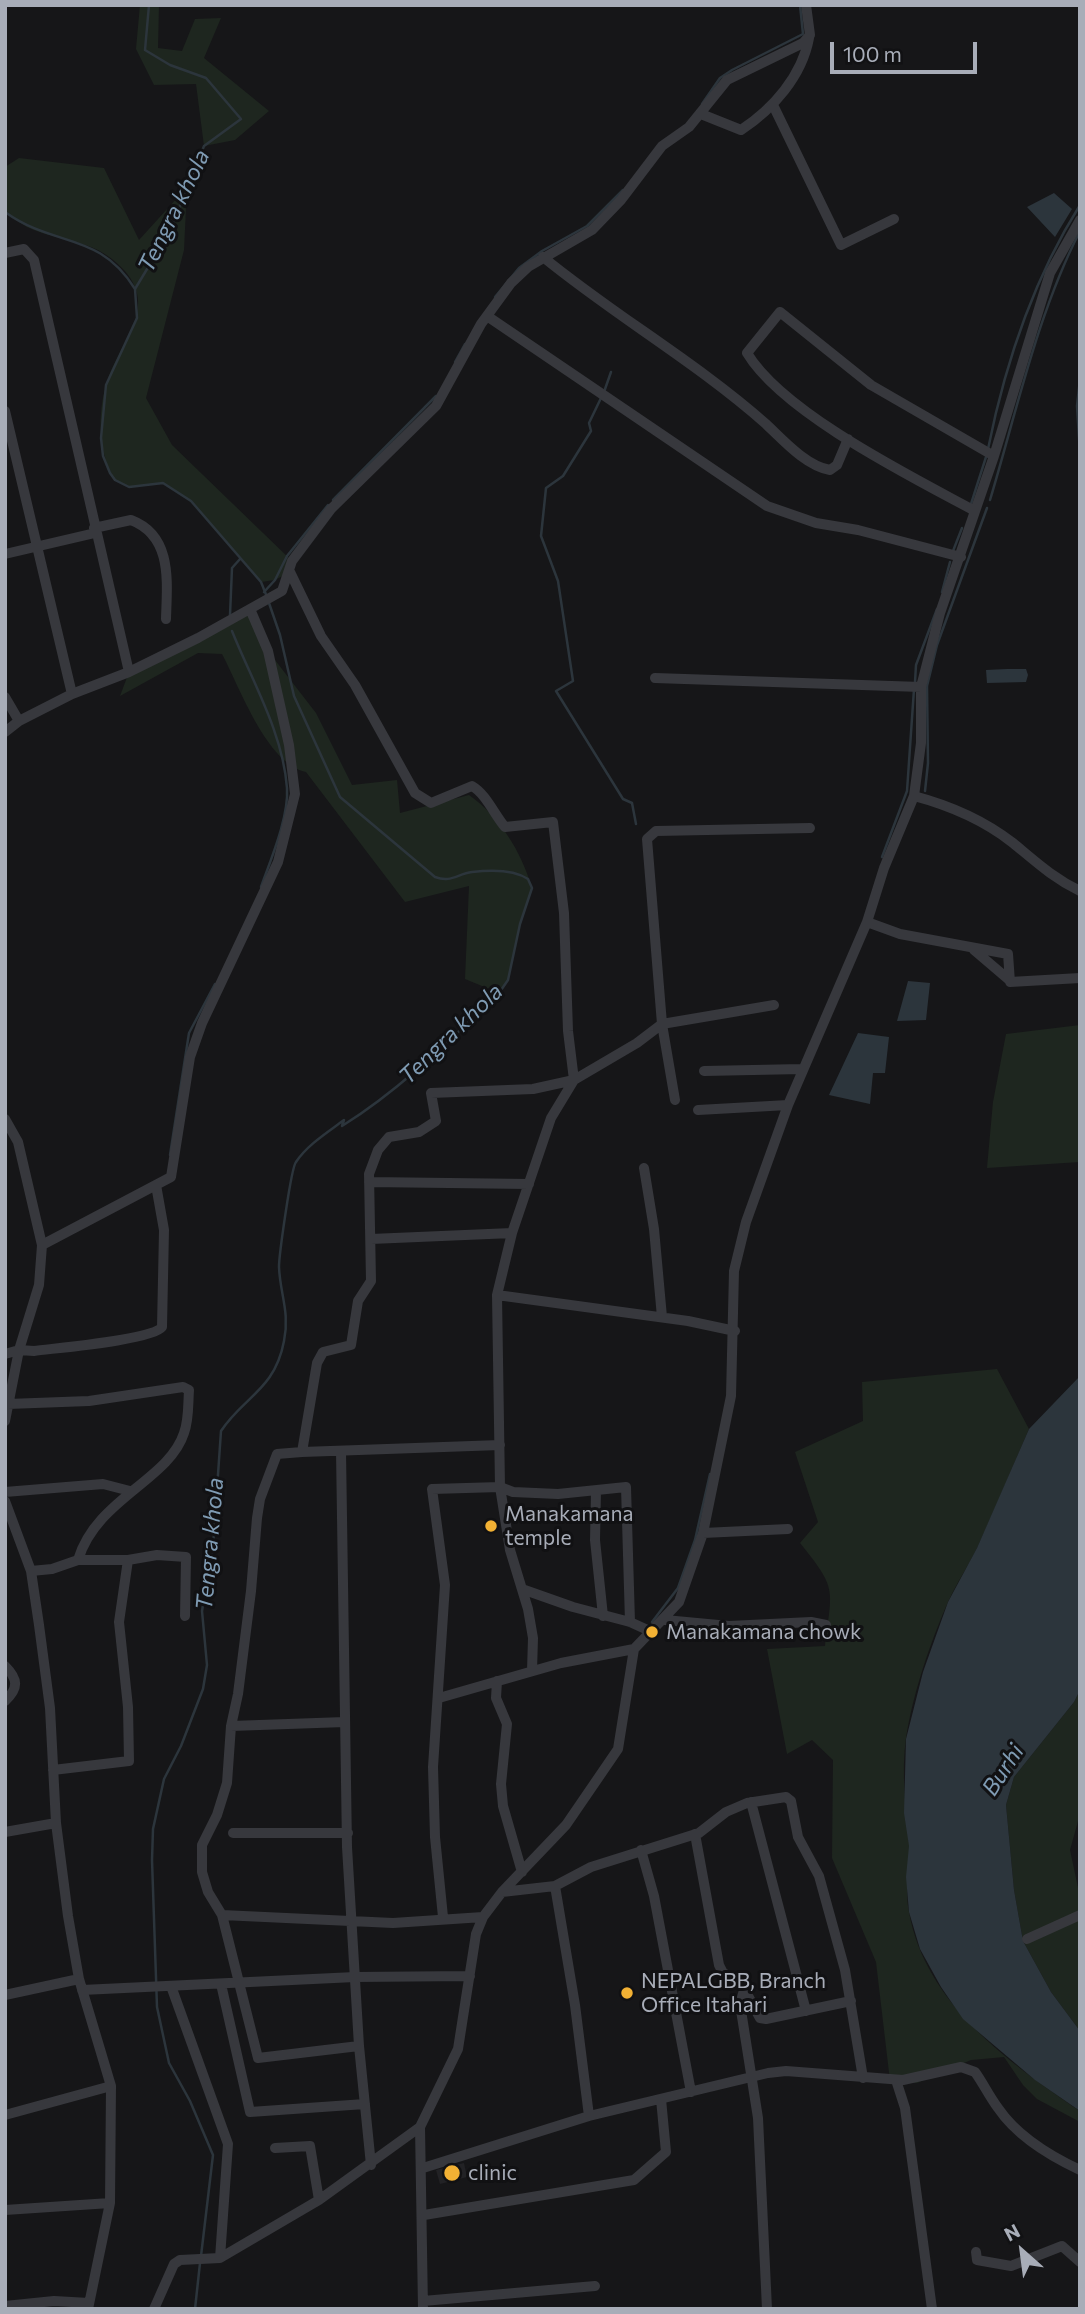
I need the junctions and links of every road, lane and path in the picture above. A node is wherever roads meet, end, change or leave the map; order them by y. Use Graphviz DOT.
graph roads {
  1 [pos="806,5"];
  2 [pos="810,35"];
  3 [pos="773,105"];
  4 [pos="701,114"];
  5 [pos="894,219"];
  6 [pos="1080,220"];
  7 [pos="5,253"];
  8 [pos="543,257"];
  9 [pos="487,316"];
  10 [pos="5,411"];
  11 [pos="848,439"];
  12 [pos="994,456"];
  13 [pos="975,512"];
  14 [pos="95,531"];
  15 [pos="39,546"];
  16 [pos="5,554"];
  17 [pos="961,557"];
  18 [pos="290,572"];
  19 [pos="250,609"];
  20 [pos="166,619"];
  21 [pos="129,672"];
  22 [pos="655,678"];
  23 [pos="917,687"];
  24 [pos="72,694"];
  25 [pos="5,696"];
  26 [pos="19,721"];
  27 [pos="5,732"];
  28 [pos="914,796"];
  29 [pos="810,828"];
  30 [pos="1080,891"];
  31 [pos="867,922"];
  32 [pos="974,949"];
  33 [pos="1080,978"];
  34 [pos="1008,979"];
  35 [pos="774,1005"];
  36 [pos="662,1024"];
  37 [pos="802,1069"];
  38 [pos="704,1071"];
  39 [pos="574,1080"];
  40 [pos="675,1100"];
  41 [pos="788,1105"];
  42 [pos="698,1110"];
  43 [pos="5,1119"];
  44 [pos="644,1168"];
  45 [pos="369,1182"];
  46 [pos="530,1184"];
  47 [pos="156,1185"];
  48 [pos="512,1233"];
  49 [pos="371,1239"];
  50 [pos="42,1245"];
  51 [pos="497,1295"];
  52 [pos="662,1317"];
  53 [pos="735,1331"];
  54 [pos="19,1350"];
  55 [pos="5,1354"];
  56 [pos="8,1404"];
  57 [pos="5,1421"];
  58 [pos="500,1445"];
  59 [pos="341,1451"];
  60 [pos="302,1452"];
  61 [pos="500,1487"];
  62 [pos="130,1490"];
  63 [pos="596,1491"];
  64 [pos="5,1492"];
  65 [pos="5,1501"];
  66 [pos="788,1530"];
  67 [pos="703,1532"];
  68 [pos="78,1560"];
  69 [pos="128,1560"];
  70 [pos="31,1571"];
  71 [pos="522,1589"];
  72 [pos="185,1616"];
  73 [pos="603,1616"];
  74 [pos="665,1620"];
  75 [pos="630,1622"];
  76 [pos="826,1625"];
  77 [pos="652,1632"];
  78 [pos="634,1649"];
  79 [pos="5,1666"];
  80 [pos="532,1671"];
  81 [pos="497,1681"];
  82 [pos="439,1698"];
  83 [pos="5,1701"];
  84 [pos="345,1723"];
  85 [pos="231,1726"];
  86 [pos="54,1770"];
  87 [pos="751,1802"];
  88 [pos="56,1823"];
  89 [pos="5,1832"];
  90 [pos="233,1833"];
  91 [pos="348,1833"];
  92 [pos="695,1834"];
  93 [pos="641,1850"];
  94 [pos="522,1872"];
  95 [pos="555,1886"];
  96 [pos="502,1892"];
  97 [pos="222,1915"];
  98 [pos="1080,1915"];
  99 [pos="443,1917"];
  100 [pos="483,1917"];
  101 [pos="351,1922"];
  102 [pos="1027,1939"];
  103 [pos="470,1976"];
  104 [pos="355,1977"];
  105 [pos="221,1983"];
  106 [pos="240,1983"];
  107 [pos="81,1985"];
  108 [pos="171,1986"];
  109 [pos="744,1990"];
  110 [pos="5,1995"];
  111 [pos="851,2001"];
  112 [pos="806,2011"];
  113 [pos="359,2046"];
  114 [pos="752,2078"];
  115 [pos="863,2078"];
  116 [pos="895,2080"];
  117 [pos="111,2086"];
  118 [pos="691,2092"];
  119 [pos="662,2099"];
  120 [pos="365,2104"];
  121 [pos="5,2115"];
  122 [pos="589,2116"];
  123 [pos="420,2127"];
  124 [pos="275,2148"];
  125 [pos="371,2165"];
  126 [pos="423,2168"];
  127 [pos="1080,2170"];
  128 [pos="319,2200"];
  129 [pos="110,2203"];
  130 [pos="5,2210"];
  131 [pos="424,2215"];
  132 [pos="976,2252"];
  133 [pos="216,2258"];
  134 [pos="1080,2262"];
  135 [pos="595,2286"];
  136 [pos="423,2305"];
  137 [pos="5,2306"];
  138 [pos="89,2306"];
  139 [pos="154,2309"];
  140 [pos="767,2309"];
  141 [pos="932,2309"];
  1 -- 2 [label="street"];
  2 -- 3 [label="street"];
  2 -- 4 [label="street"];
  3 -- 4 [label="street"];
  3 -- 5 [label="street"];
  4 -- 8 [label="street"];
  6 -- 12 [label="street"];
  7 -- 14 [label="street"];
  8 -- 9 [label="street"];
  8 -- 11 [label="street"];
  9 -- 17 [label="street"];
  9 -- 18 [label="street"];
  10 -- 15 [label="street"];
  11 -- 12 [label="street"];
  11 -- 13 [label="street"];
  12 -- 13 [label="street"];
  13 -- 17 [label="street"];
  14 -- 15 [label="street"];
  14 -- 20 [label="street"];
  14 -- 21 [label="street"];
  15 -- 16 [label="street"];
  15 -- 24 [label="street"];
  17 -- 23 [label="street"];
  18 -- 19 [label="street"];
  18 -- 39 [label="street"];
  19 -- 21 [label="street"];
  19 -- 47 [label="street"];
  21 -- 24 [label="street"];
  22 -- 23 [label="street"];
  23 -- 28 [label="street"];
  24 -- 26 [label="street"];
  25 -- 26 [label="street"];
  26 -- 27 [label="street"];
  28 -- 30 [label="street"];
  28 -- 31 [label="street"];
  29 -- 36 [label="street"];
  31 -- 32 [label="street"];
  31 -- 37 [label="street"];
  32 -- 34 [label="street"];
  32 -- 34 [label="street"];
  33 -- 34 [label="street"];
  35 -- 36 [label="street"];
  36 -- 39 [label="street"];
  36 -- 40 [label="street"];
  37 -- 38 [label="street"];
  37 -- 41 [label="street"];
  39 -- 45 [label="street"];
  39 -- 46 [label="street"];
  41 -- 42 [label="street"];
  41 -- 53 [label="street"];
  43 -- 50 [label="street"];
  44 -- 52 [label="street"];
  45 -- 46 [label="street"];
  45 -- 49 [label="street"];
  46 -- 48 [label="street"];
  47 -- 50 [label="street"];
  47 -- 54 [label="street"];
  48 -- 49 [label="street"];
  48 -- 51 [label="street"];
  49 -- 60 [label="street"];
  50 -- 54 [label="street"];
  51 -- 52 [label="street"];
  51 -- 58 [label="street"];
  52 -- 53 [label="street"];
  53 -- 67 [label="street"];
  54 -- 55 [label="street"];
  54 -- 56 [label="street"];
  56 -- 57 [label="street"];
  56 -- 62 [label="street"];
  58 -- 59 [label="street"];
  58 -- 61 [label="street"];
  59 -- 60 [label="street"];
  59 -- 84 [label="street"];
  60 -- 85 [label="street"];
  61 -- 63 [label="street"];
  61 -- 71 [label="street"];
  61 -- 82 [label="street"];
  62 -- 64 [label="street"];
  62 -- 68 [label="street"];
  63 -- 73 [label="street"];
  63 -- 75 [label="street"];
  65 -- 70 [label="street"];
  66 -- 67 [label="street"];
  67 -- 74 [label="street"];
  68 -- 69 [label="street"];
  68 -- 70 [label="street"];
  69 -- 72 [label="street"];
  69 -- 86 [label="street"];
  70 -- 86 [label="street"];
  71 -- 73 [label="street"];
  71 -- 80 [label="street"];
  73 -- 75 [label="street"];
  74 -- 76 [label="street"];
  74 -- 77 [label="street"];
  75 -- 77 [label="street"];
  77 -- 78 [label="street"];
  78 -- 80 [label="street"];
  78 -- 94 [label="street"];
  79 -- 83 [label="street"];
  80 -- 81 [label="street"];
  81 -- 82 [label="street"];
  81 -- 94 [label="street"];
  82 -- 99 [label="street"];
  84 -- 85 [label="street"];
  84 -- 91 [label="street"];
  85 -- 97 [label="street"];
  86 -- 88 [label="street"];
  87 -- 92 [label="street"];
  87 -- 111 [label="street"];
  87 -- 112 [label="street"];
  88 -- 89 [label="street"];
  88 -- 107 [label="street"];
  90 -- 91 [label="street"];
  91 -- 101 [label="street"];
  92 -- 93 [label="street"];
  92 -- 109 [label="street"];
  93 -- 95 [label="street"];
  93 -- 118 [label="street"];
  94 -- 96 [label="street"];
  95 -- 96 [label="street"];
  95 -- 122 [label="street"];
  96 -- 100 [label="street"];
  97 -- 101 [label="street"];
  97 -- 106 [label="street"];
  98 -- 102 [label="street"];
  99 -- 100 [label="street"];
  99 -- 101 [label="street"];
  100 -- 103 [label="street"];
  101 -- 104 [label="street"];
  103 -- 104 [label="street"];
  103 -- 123 [label="street"];
  104 -- 106 [label="street"];
  104 -- 113 [label="street"];
  105 -- 106 [label="street"];
  105 -- 108 [label="street"];
  105 -- 120 [label="street"];
  106 -- 113 [label="street"];
  107 -- 108 [label="street"];
  107 -- 110 [label="street"];
  107 -- 117 [label="street"];
  108 -- 133 [label="street"];
  109 -- 112 [label="street"];
  109 -- 114 [label="street"];
  111 -- 112 [label="street"];
  111 -- 115 [label="street"];
  113 -- 120 [label="street"];
  114 -- 115 [label="street"];
  114 -- 118 [label="street"];
  114 -- 140 [label="street"];
  115 -- 116 [label="street"];
  116 -- 127 [label="street"];
  116 -- 141 [label="street"];
  117 -- 121 [label="street"];
  117 -- 129 [label="street"];
  118 -- 119 [label="street"];
  119 -- 122 [label="street"];
  119 -- 131 [label="street"];
  120 -- 125 [label="street"];
  122 -- 126 [label="street"];
  123 -- 125 [label="street"];
  123 -- 126 [label="street"];
  124 -- 128 [label="street"];
  125 -- 128 [label="street"];
  126 -- 131 [label="street"];
  128 -- 133 [label="street"];
  129 -- 130 [label="street"];
  129 -- 138 [label="street"];
  131 -- 136 [label="street"];
  132 -- 134 [label="street"];
  133 -- 139 [label="street"];
  135 -- 136 [label="street"];
  137 -- 138 [label="street"];
}
